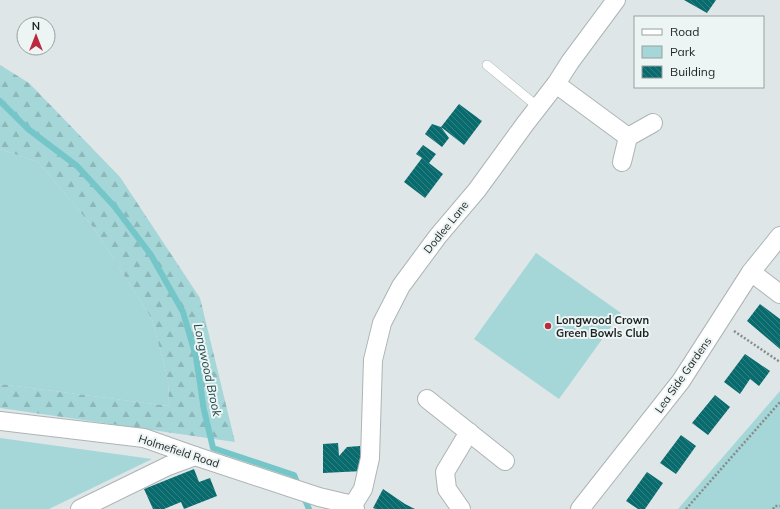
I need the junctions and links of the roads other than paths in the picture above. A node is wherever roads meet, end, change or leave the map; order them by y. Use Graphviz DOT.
graph roads {
  1 [pos="616,0"];
  2 [pos="487,65"];
  3 [pos="556,84"];
  4 [pos="538,107"];
  5 [pos="653,123"];
  6 [pos="628,137"];
  7 [pos="622,162"];
  8 [pos="780,236"];
  9 [pos="752,272"];
  10 [pos="780,294"];
  11 [pos="427,399"];
  12 [pos="0,420"];
  13 [pos="469,432"];
  14 [pos="195,456"];
  15 [pos="505,461"];
  16 [pos="354,507"];
  17 [pos="80,509"];
  18 [pos="461,509"];
  19 [pos="580,509"];
  1 -- 3 [label="street, Dodlee Lane"];
  2 -- 4 [label="lane"];
  3 -- 4 [label="street, Dodlee Lane"];
  3 -- 6 [label="street"];
  4 -- 16 [label="street, Dodlee Lane"];
  5 -- 6 [label="street"];
  6 -- 7 [label="street"];
  8 -- 9 [label="street, Lea Side Gardens"];
  9 -- 10 [label="street"];
  9 -- 19 [label="street, Lea Side Gardens"];
  11 -- 13 [label="street"];
  12 -- 14 [label="street, Holmefield Road"];
  13 -- 15 [label="street"];
  13 -- 18 [label="street"];
  14 -- 16 [label="street, Holmefield Road"];
  14 -- 17 [label="street"];
}
